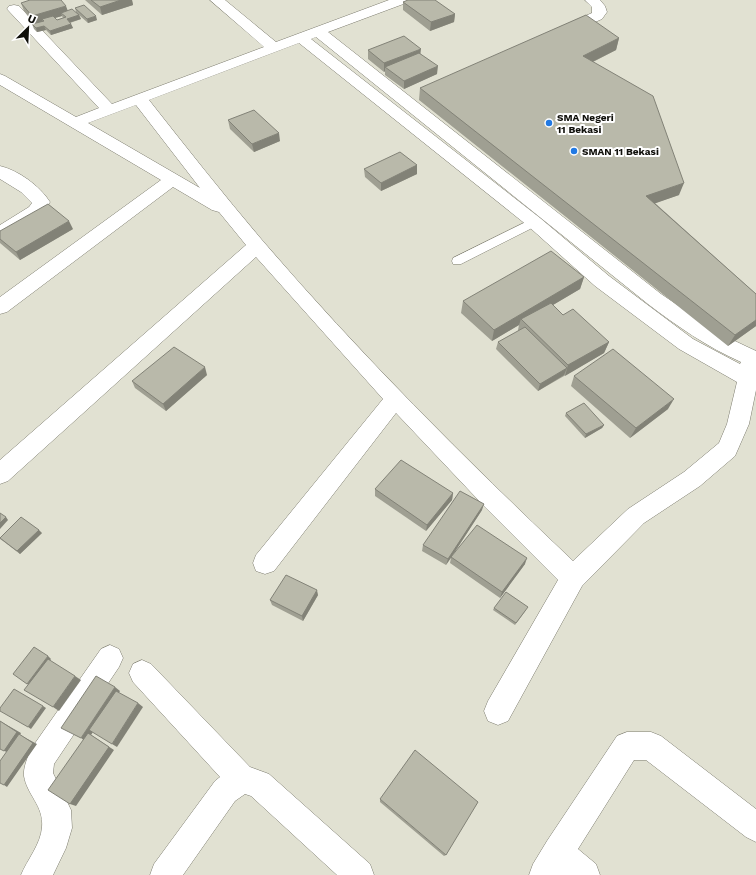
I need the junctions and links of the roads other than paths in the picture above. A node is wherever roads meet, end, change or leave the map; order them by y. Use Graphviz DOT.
graph roads {
  1 [pos="217,0"];
  2 [pos="592,0"];
  3 [pos="397,1"];
  4 [pos="0,14"];
  5 [pos="319,32"];
  6 [pos="301,38"];
  7 [pos="548,38"];
  8 [pos="274,48"];
  9 [pos="0,79"];
  10 [pos="411,94"];
  11 [pos="139,98"];
  12 [pos="383,104"];
  13 [pos="109,110"];
  14 [pos="77,122"];
  15 [pos="0,171"];
  16 [pos="172,180"];
  17 [pos="228,211"];
  18 [pos="541,219"];
  19 [pos="0,233"];
  20 [pos="257,246"];
  21 [pos="457,261"];
  22 [pos="0,307"];
  23 [pos="753,370"];
  24 [pos="395,399"];
  25 [pos="0,474"];
  26 [pos="265,563"];
  27 [pos="573,578"];
  28 [pos="110,658"];
  29 [pos="142,673"];
  30 [pos="498,711"];
  31 [pos="242,779"];
  32 [pos="756,827"];
  33 [pos="551,864"];
  34 [pos="36,875"];
  35 [pos="165,875"];
  36 [pos="358,875"];
  37 [pos="585,875"];
  1 -- 8 [label="street"];
  2 -- 7 [label="street"];
  3 -- 5 [label="street"];
  4 -- 13 [label="street"];
  5 -- 6 [label="street"];
  5 -- 10 [label="street"];
  6 -- 8 [label="street"];
  6 -- 12 [label="street"];
  8 -- 11 [label="street"];
  9 -- 14 [label="street"];
  10 -- 12 [label="street"];
  10 -- 18 [label="street"];
  11 -- 13 [label="street"];
  11 -- 17 [label="street"];
  12 -- 18 [label="street"];
  13 -- 14 [label="street"];
  14 -- 16 [label="street"];
  15 -- 19 [label="street"];
  16 -- 17 [label="street"];
  16 -- 22 [label="street"];
  17 -- 20 [label="street"];
  18 -- 21 [label="lane"];
  18 -- 23 [label="street"];
  20 -- 24 [label="street"];
  20 -- 25 [label="street"];
  23 -- 27 [label="street"];
  24 -- 26 [label="street"];
  24 -- 27 [label="street"];
  27 -- 30 [label="street"];
  28 -- 34 [label="street"];
  29 -- 31 [label="street"];
  31 -- 35 [label="street"];
  31 -- 36 [label="street"];
  32 -- 33 [label="street"];
  33 -- 37 [label="street"];
}
